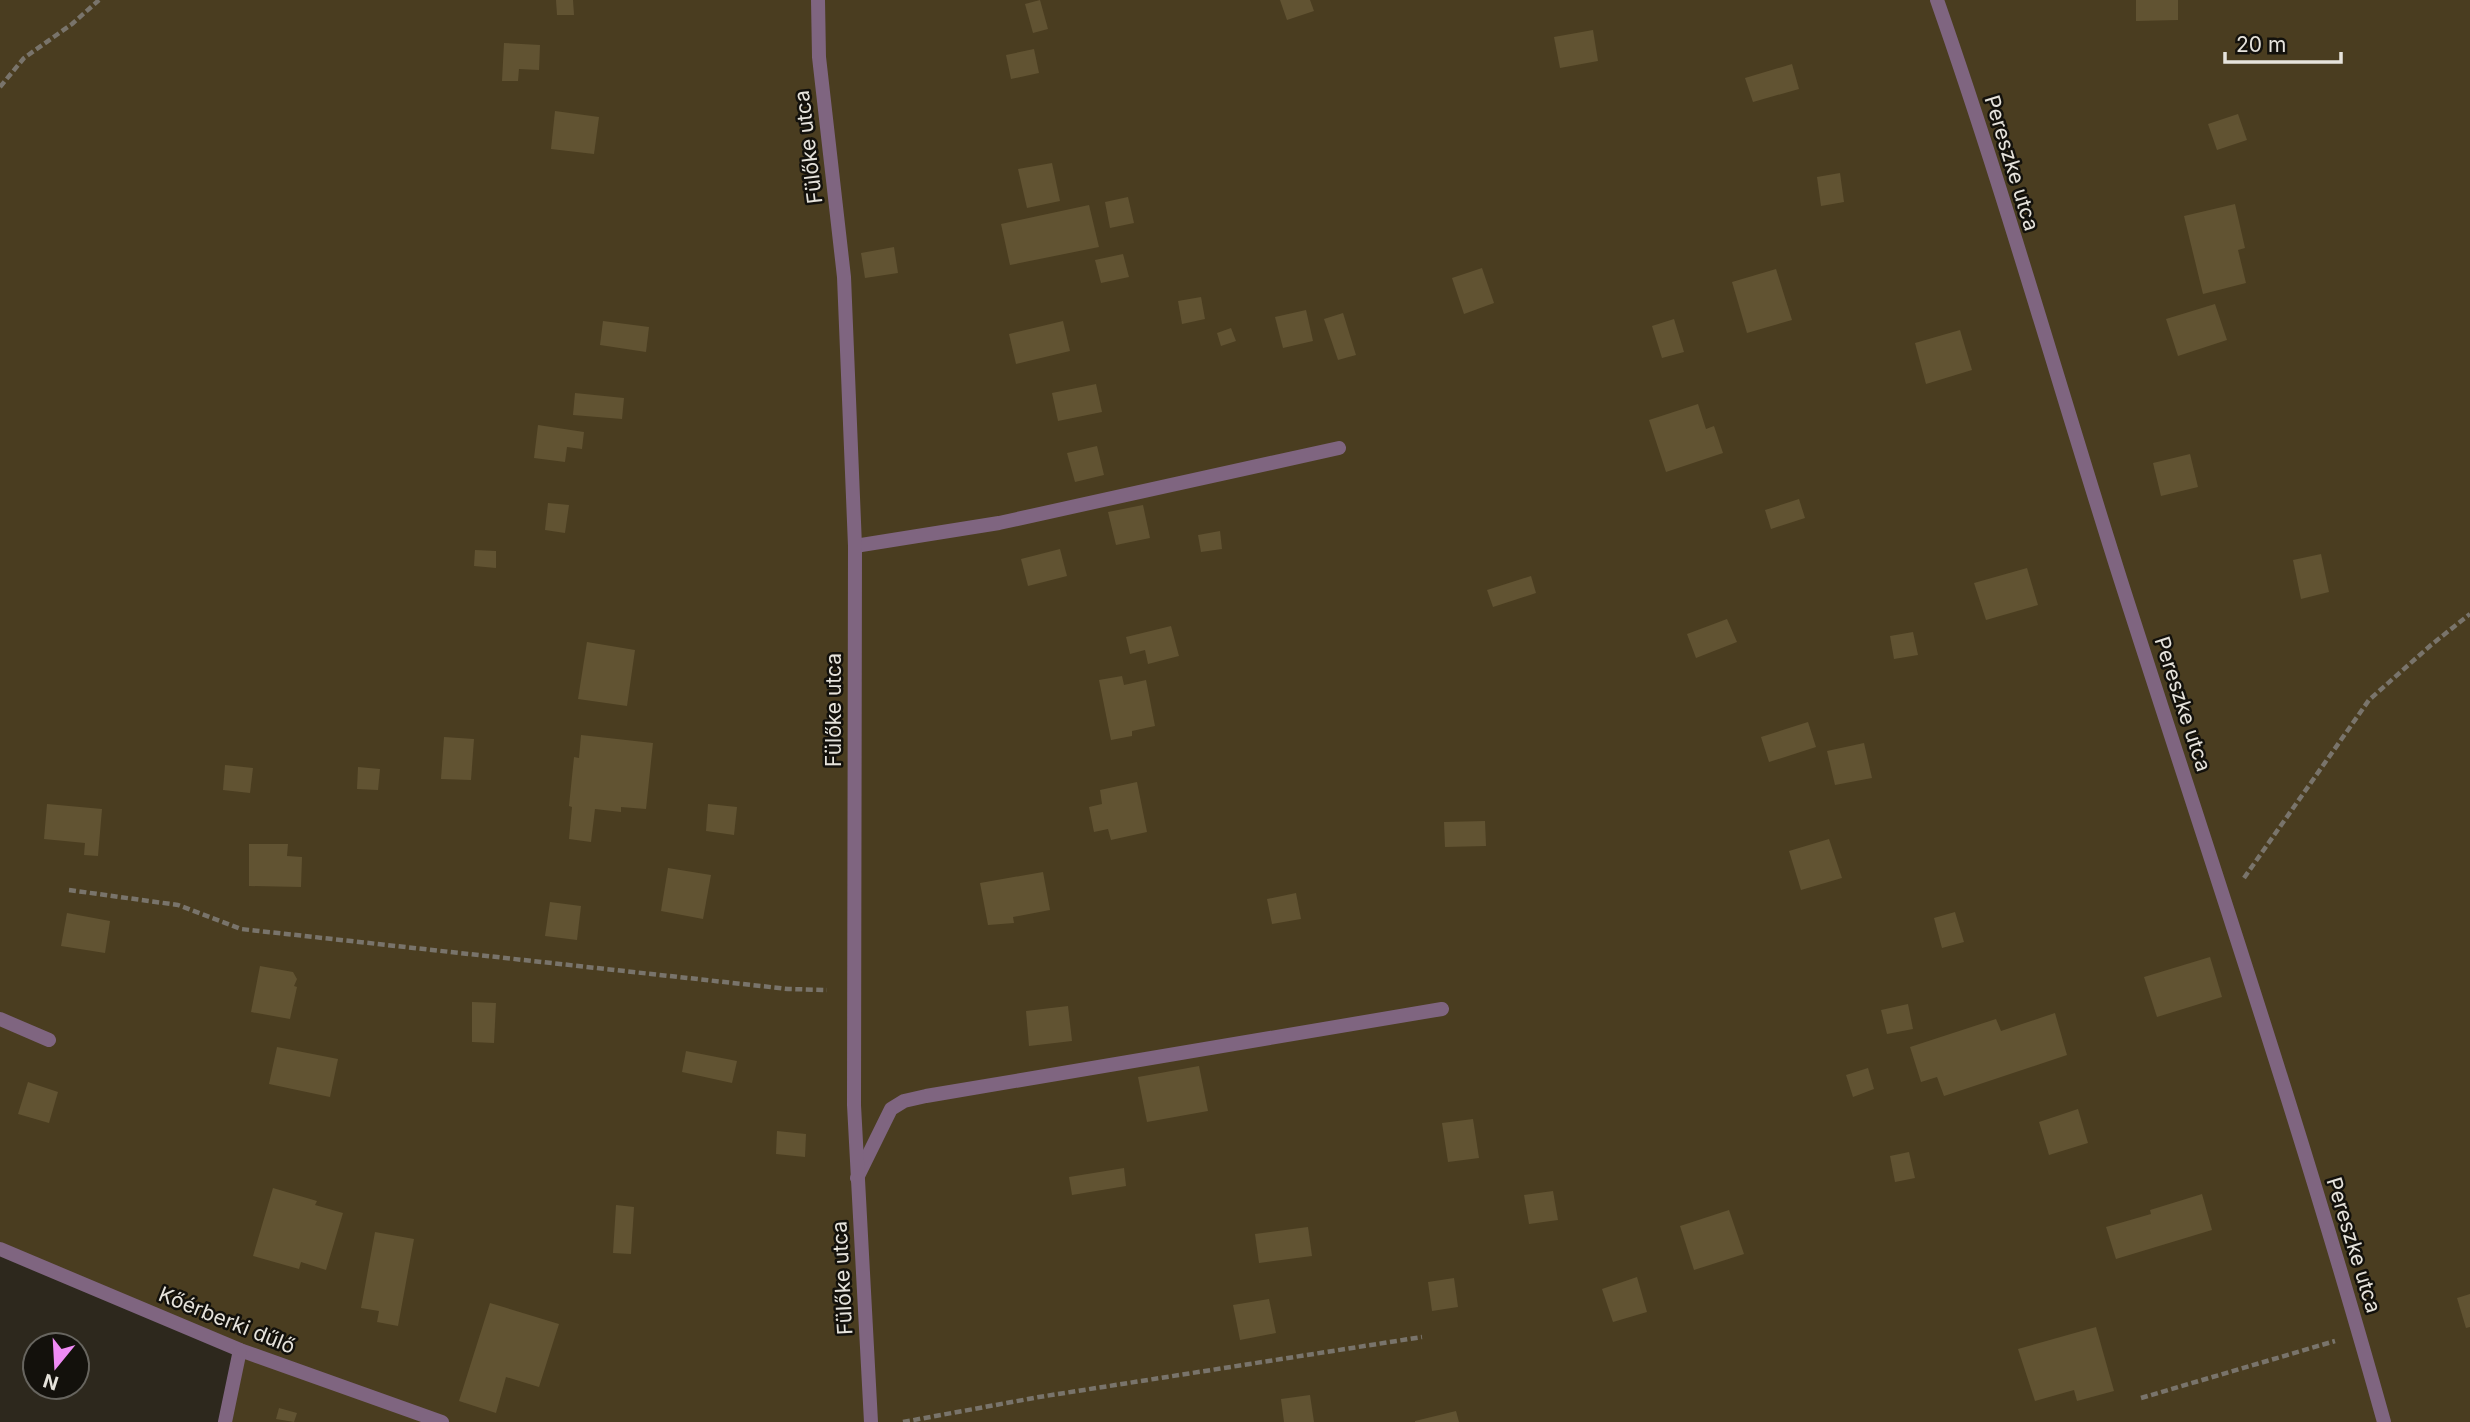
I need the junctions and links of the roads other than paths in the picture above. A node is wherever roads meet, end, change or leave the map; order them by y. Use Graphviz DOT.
graph roads {
  1 [pos="818,0"];
  2 [pos="1937,0"];
  3 [pos="1339,448"];
  4 [pos="855,546"];
  5 [pos="1442,1009"];
  6 [pos="0,1018"];
  7 [pos="49,1040"];
  8 [pos="857,1178"];
  9 [pos="0,1250"];
  10 [pos="240,1350"];
  11 [pos="225,1422"];
  12 [pos="442,1422"];
  13 [pos="871,1422"];
  14 [pos="2384,1422"];
  1 -- 4 [label="street, Fülőke utca"];
  2 -- 14 [label="street, Pereszke utca"];
  3 -- 4 [label="street"];
  4 -- 8 [label="street, Fülőke utca"];
  5 -- 8 [label="street"];
  6 -- 7 [label="street"];
  8 -- 13 [label="street, Fülőke utca"];
  9 -- 10 [label="street, Kőérberki dűlő"];
  10 -- 11 [label="street"];
  10 -- 12 [label="street, Kőérberki dűlő"];
}
